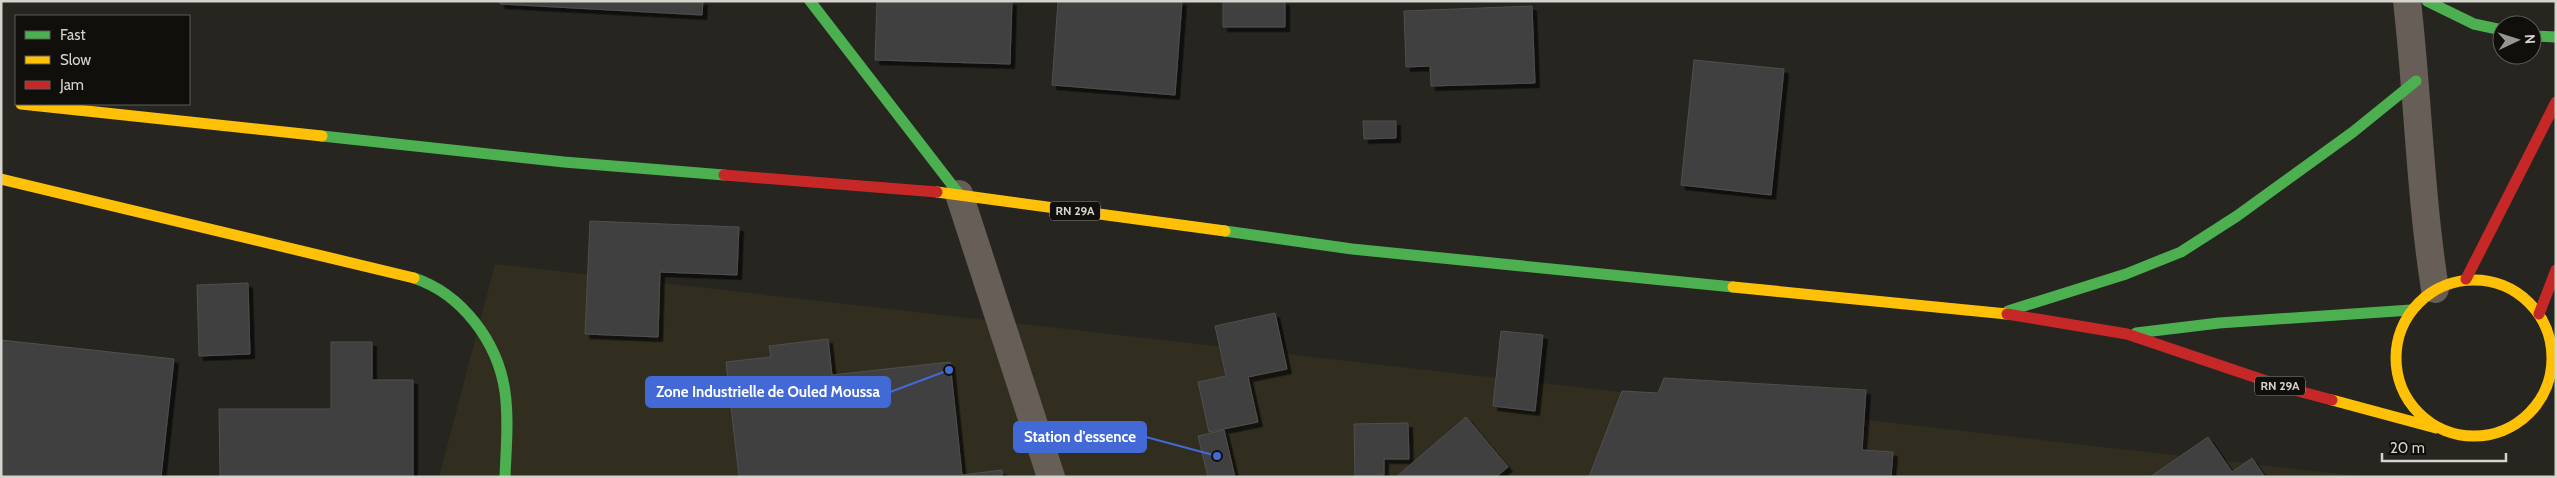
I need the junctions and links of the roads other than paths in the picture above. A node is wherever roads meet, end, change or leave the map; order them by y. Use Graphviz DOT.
graph roads {
  1 [pos="810,1"];
  2 [pos="2407,1"];
  3 [pos="2427,1"];
  4 [pos="2492,28"];
  5 [pos="2542,36"];
  6 [pos="2556,37"];
  7 [pos="2416,81"];
  8 [pos="2556,102"];
  9 [pos="30,105"];
  10 [pos="1,179"];
  11 [pos="959,194"];
  12 [pos="2556,270"];
  13 [pos="2466,279"];
  14 [pos="2435,289"];
  15 [pos="2410,310"];
  16 [pos="2002,313"];
  17 [pos="2539,314"];
  18 [pos="2551,327"];
  19 [pos="2127,334"];
  20 [pos="2539,421"];
  21 [pos="2515,426"];
  22 [pos="2436,428"];
  23 [pos="505,477"];
  24 [pos="1050,477"];
  1 -- 11 [label="main road"];
  2 -- 7 [label="street"];
  3 -- 4 [label="main road"];
  5 -- 6 [label="main road"];
  7 -- 14 [label="street"];
  7 -- 16 [label="main road"];
  8 -- 13 [label="main road"];
  9 -- 11 [label="main road, RN 29A"];
  10 -- 23 [label="main road"];
  11 -- 16 [label="main road, RN 29A"];
  11 -- 24 [label="street"];
  12 -- 17 [label="main road"];
  13 -- 14 [label="main road"];
  13 -- 17 [label="main road"];
  14 -- 15 [label="main road"];
  15 -- 19 [label="main road, RN 29A"];
  15 -- 22 [label="main road"];
  16 -- 19 [label="main road, RN 29A"];
  17 -- 18 [label="main road"];
  18 -- 21 [label="main road"];
  19 -- 22 [label="main road, RN 29A"];
  20 -- 21 [label="main road"];
  21 -- 22 [label="main road"];
}
